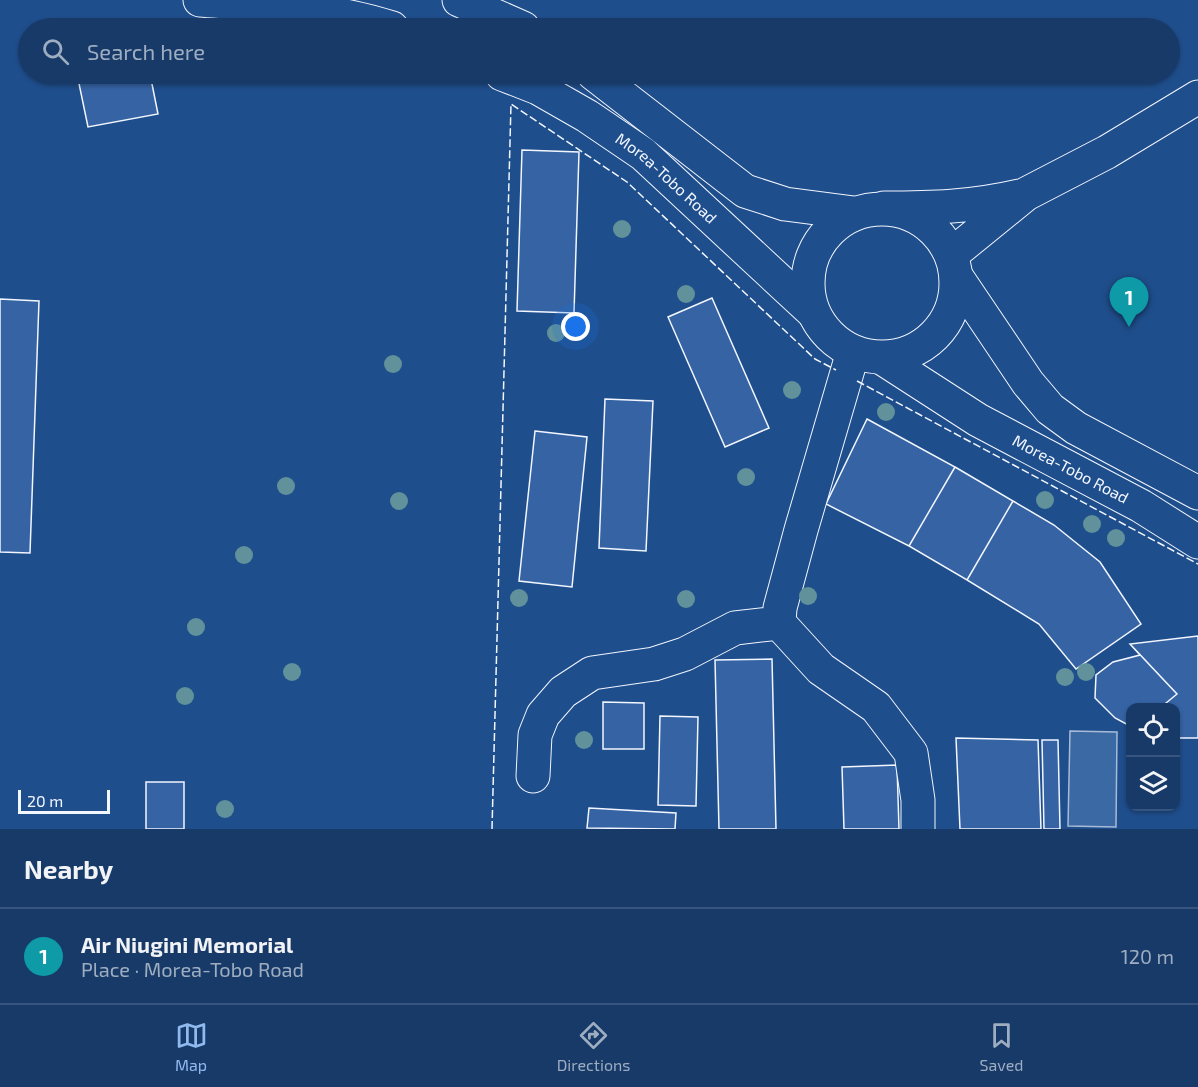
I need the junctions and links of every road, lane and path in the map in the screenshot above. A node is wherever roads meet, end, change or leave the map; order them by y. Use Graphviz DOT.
graph roads {
  1 [pos="200,0"];
  2 [pos="459,0"];
  3 [pos="351,18"];
  4 [pos="500,18"];
  5 [pos="528,84"];
  6 [pos="607,84"];
  7 [pos="1198,97"];
  8 [pos="1026,194"];
  9 [pos="869,211"];
  10 [pos="954,267"];
  11 [pos="813,312"];
  12 [pos="868,355"];
  13 [pos="1198,493"];
  14 [pos="1198,542"];
  15 [pos="779,623"];
  16 [pos="533,776"];
  17 [pos="918,829"];
  1 -- 3 [label="main road"];
  2 -- 4 [label="main road"];
  5 -- 11 [label="main road, Morea-Tobo Road"];
  6 -- 9 [label="main road"];
  7 -- 8 [label="main road"];
  8 -- 9 [label="main road"];
  8 -- 10 [label="main road"];
  9 -- 10 [label="main road"];
  9 -- 11 [label="main road"];
  10 -- 12 [label="main road"];
  10 -- 13 [label="main road"];
  11 -- 12 [label="main road"];
  12 -- 14 [label="main road, Morea-Tobo Road"];
  12 -- 15 [label="main road"];
  15 -- 16 [label="main road"];
  15 -- 17 [label="main road"];
}
